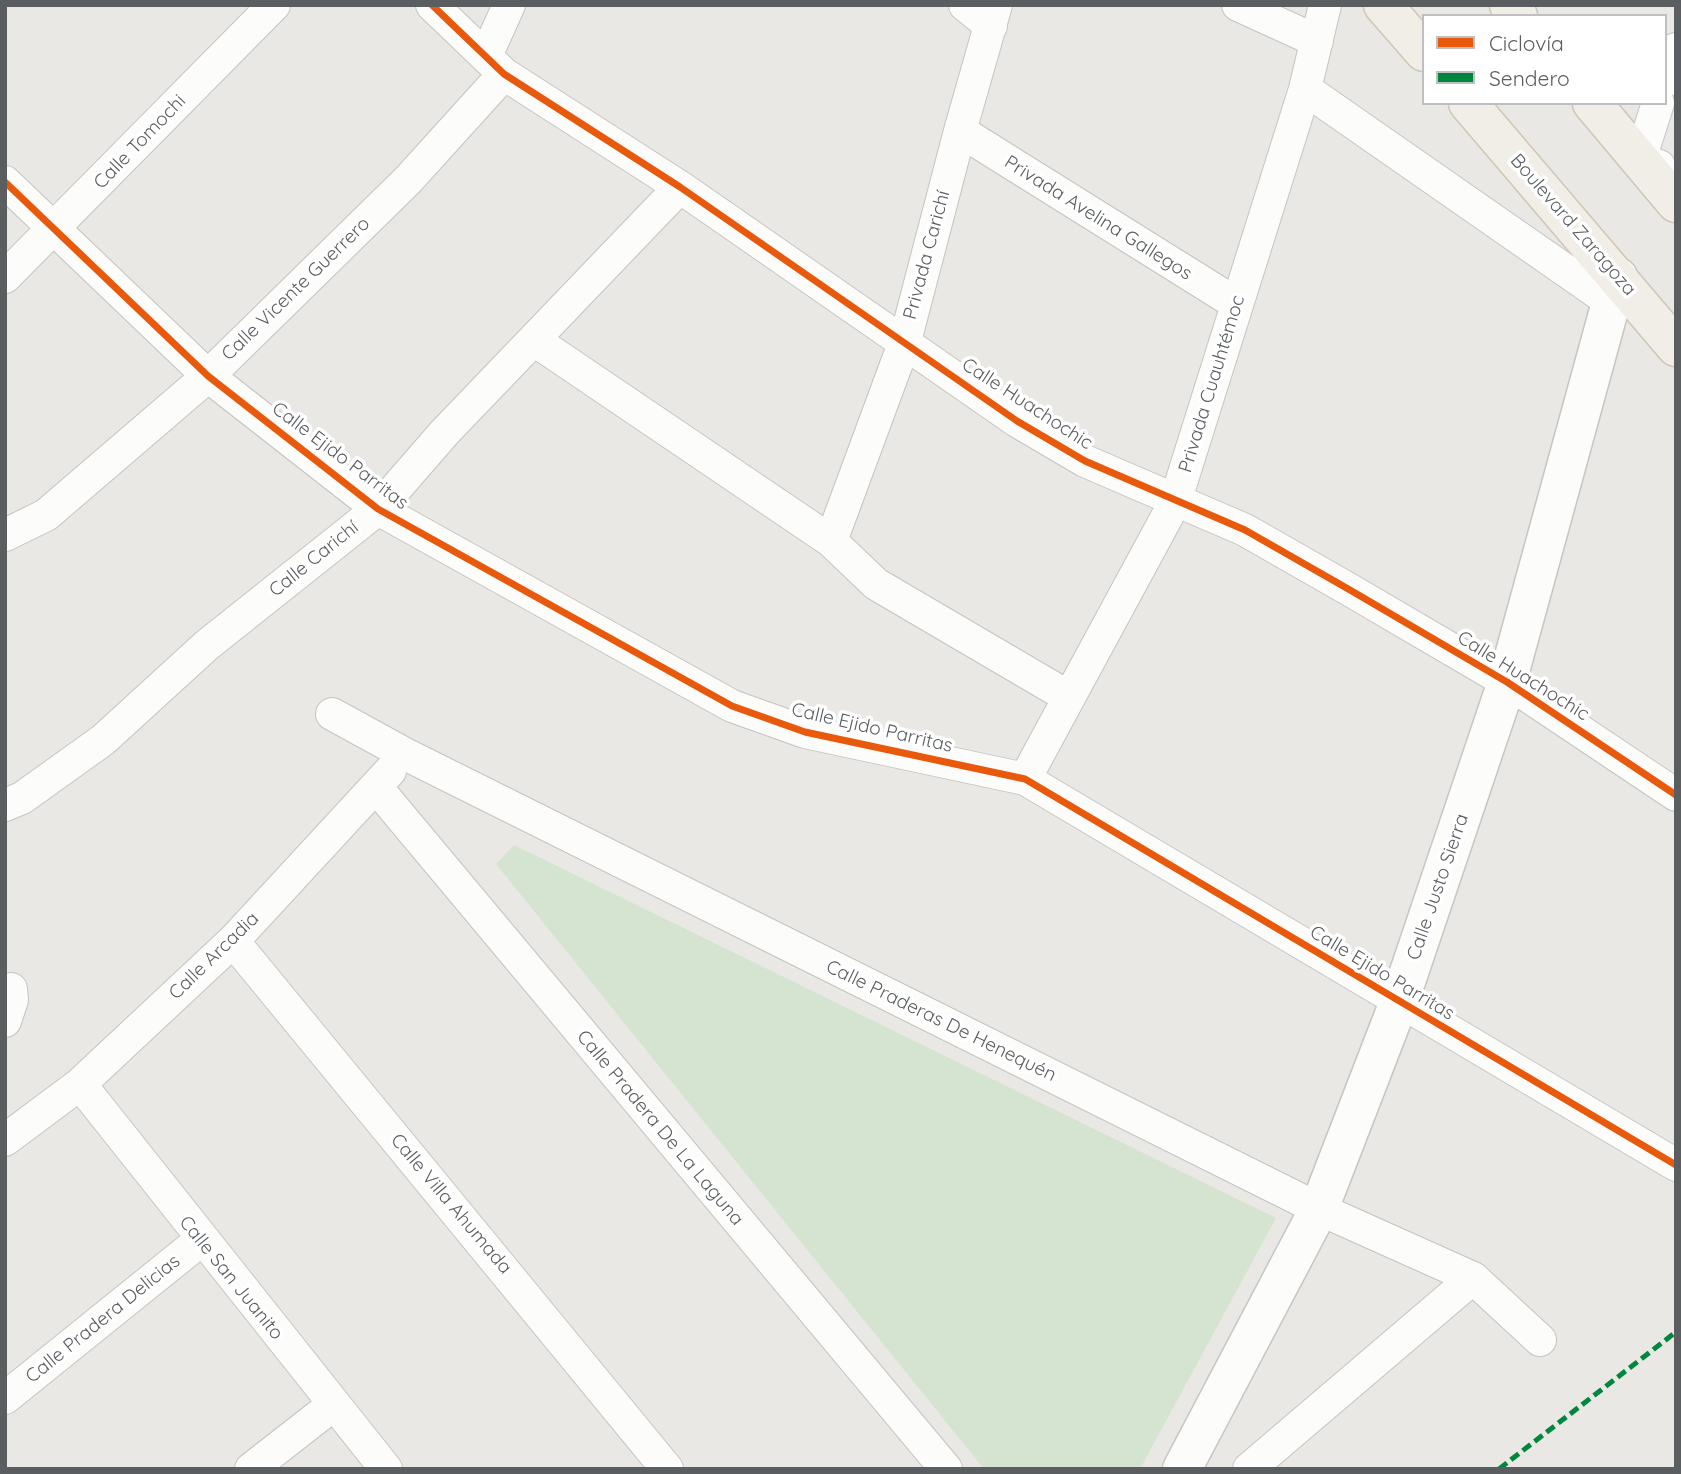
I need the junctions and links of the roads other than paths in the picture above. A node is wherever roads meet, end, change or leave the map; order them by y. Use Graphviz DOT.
graph roads {
  1 [pos="274,5"];
  2 [pos="432,5"];
  3 [pos="509,5"];
  4 [pos="965,5"];
  5 [pos="1238,5"];
  6 [pos="1325,5"];
  7 [pos="1383,5"];
  8 [pos="994,16"];
  9 [pos="1317,41"];
  10 [pos="1676,49"];
  11 [pos="1422,50"];
  12 [pos="495,65"];
  13 [pos="1667,75"];
  14 [pos="1306,89"];
  15 [pos="1470,105"];
  16 [pos="1594,105"];
  17 [pos="1657,105"];
  18 [pos="960,131"];
  19 [pos="1640,159"];
  20 [pos="1676,173"];
  21 [pos="5,182"];
  22 [pos="680,187"];
  23 [pos="1676,202"];
  24 [pos="53,230"];
  25 [pos="5,277"];
  26 [pos="1615,289"];
  27 [pos="1237,304"];
  28 [pos="534,340"];
  29 [pos="905,341"];
  30 [pos="1676,347"];
  31 [pos="208,376"];
  32 [pos="1175,502"];
  33 [pos="378,509"];
  34 [pos="5,535"];
  35 [pos="831,541"];
  36 [pos="1507,682"];
  37 [pos="1067,696"];
  38 [pos="332,714"];
  39 [pos="405,754"];
  40 [pos="1025,779"];
  41 [pos="376,788"];
  42 [pos="1676,794"];
  43 [pos="5,805"];
  44 [pos="233,941"];
  45 [pos="11,989"];
  46 [pos="1399,1002"];
  47 [pos="5,1021"];
  48 [pos="80,1084"];
  49 [pos="5,1140"];
  50 [pos="1676,1165"];
  51 [pos="1319,1209"];
  52 [pos="201,1240"];
  53 [pos="1474,1278"];
  54 [pos="1540,1340"];
  55 [pos="5,1398"];
  56 [pos="333,1405"];
  57 [pos="251,1469"];
  58 [pos="386,1469"];
  59 [pos="667,1469"];
  60 [pos="946,1469"];
  61 [pos="1182,1469"];
  62 [pos="1250,1469"];
  1 -- 24 [label="street, Calle Tomochi"];
  2 -- 12 [label="street, Calle Huachochic"];
  3 -- 12 [label="street, Calle Vicente Guerrero"];
  4 -- 8 [label="street"];
  5 -- 9 [label="street"];
  6 -- 9 [label="street, Privada Cuauhtémoc"];
  7 -- 11 [label="main road"];
  8 -- 18 [label="street, Privada Carichí"];
  9 -- 14 [label="street, Privada Cuauhtémoc"];
  10 -- 13 [label="street"];
  12 -- 22 [label="street, Calle Huachochic"];
  12 -- 31 [label="street, Calle Vicente Guerrero"];
  14 -- 26 [label="street"];
  14 -- 27 [label="street, Privada Cuauhtémoc"];
  15 -- 26 [label="main road, Boulevard Zaragoza"];
  16 -- 19 [label="main road"];
  17 -- 19 [label="street"];
  18 -- 27 [label="street, Privada Avelina Gallegos"];
  18 -- 29 [label="street, Privada Carichí"];
  19 -- 20 [label="street"];
  19 -- 23 [label="main road"];
  21 -- 24 [label="street, Calle Ejido Parritas"];
  22 -- 28 [label="street, Calle Carichí"];
  22 -- 29 [label="street, Calle Huachochic"];
  24 -- 25 [label="street, Calle Tomochi"];
  24 -- 31 [label="street, Calle Ejido Parritas"];
  26 -- 30 [label="main road, Boulevard Zaragoza"];
  26 -- 36 [label="street, Calle Justo Sierra"];
  27 -- 32 [label="street, Privada Cuauhtémoc"];
  28 -- 33 [label="street, Calle Carichí"];
  28 -- 35 [label="street"];
  29 -- 32 [label="street, Calle Huachochic"];
  29 -- 35 [label="street, Privada Carichí"];
  31 -- 33 [label="street, Calle Ejido Parritas"];
  31 -- 34 [label="street, Calle Vicente Guerrero"];
  32 -- 36 [label="street, Calle Huachochic"];
  32 -- 37 [label="street, Privada Cuauhtémoc"];
  33 -- 40 [label="street, Calle Ejido Parritas"];
  33 -- 43 [label="street, Calle Carichí"];
  35 -- 37 [label="street"];
  36 -- 42 [label="street, Calle Huachochic"];
  36 -- 46 [label="street, Calle Justo Sierra"];
  37 -- 40 [label="street, Privada Cuauhtémoc"];
  38 -- 39 [label="street, Calle Praderas De Henequén"];
  39 -- 41 [label="street, Calle Arcadia"];
  39 -- 51 [label="street, Calle Praderas De Henequén"];
  40 -- 46 [label="street, Calle Ejido Parritas"];
  41 -- 44 [label="street, Calle Arcadia"];
  41 -- 60 [label="street, Calle Pradera De La Laguna"];
  44 -- 48 [label="street, Calle Arcadia"];
  44 -- 59 [label="street, Calle Villa Ahumada"];
  45 -- 47 [label="street"];
  46 -- 50 [label="street, Calle Ejido Parritas"];
  46 -- 51 [label="street, Calle Justo Sierra"];
  48 -- 49 [label="street, Calle Arcadia"];
  48 -- 52 [label="street, Calle San Juanito"];
  51 -- 53 [label="street, Calle Praderas De Henequén"];
  51 -- 61 [label="street, Calle Justo Sierra"];
  52 -- 55 [label="street, Calle Pradera Delicias"];
  52 -- 56 [label="street, Calle San Juanito"];
  53 -- 54 [label="street, Calle Praderas De Henequén"];
  53 -- 62 [label="street"];
  56 -- 57 [label="street"];
  56 -- 58 [label="street, Calle San Juanito"];
}
